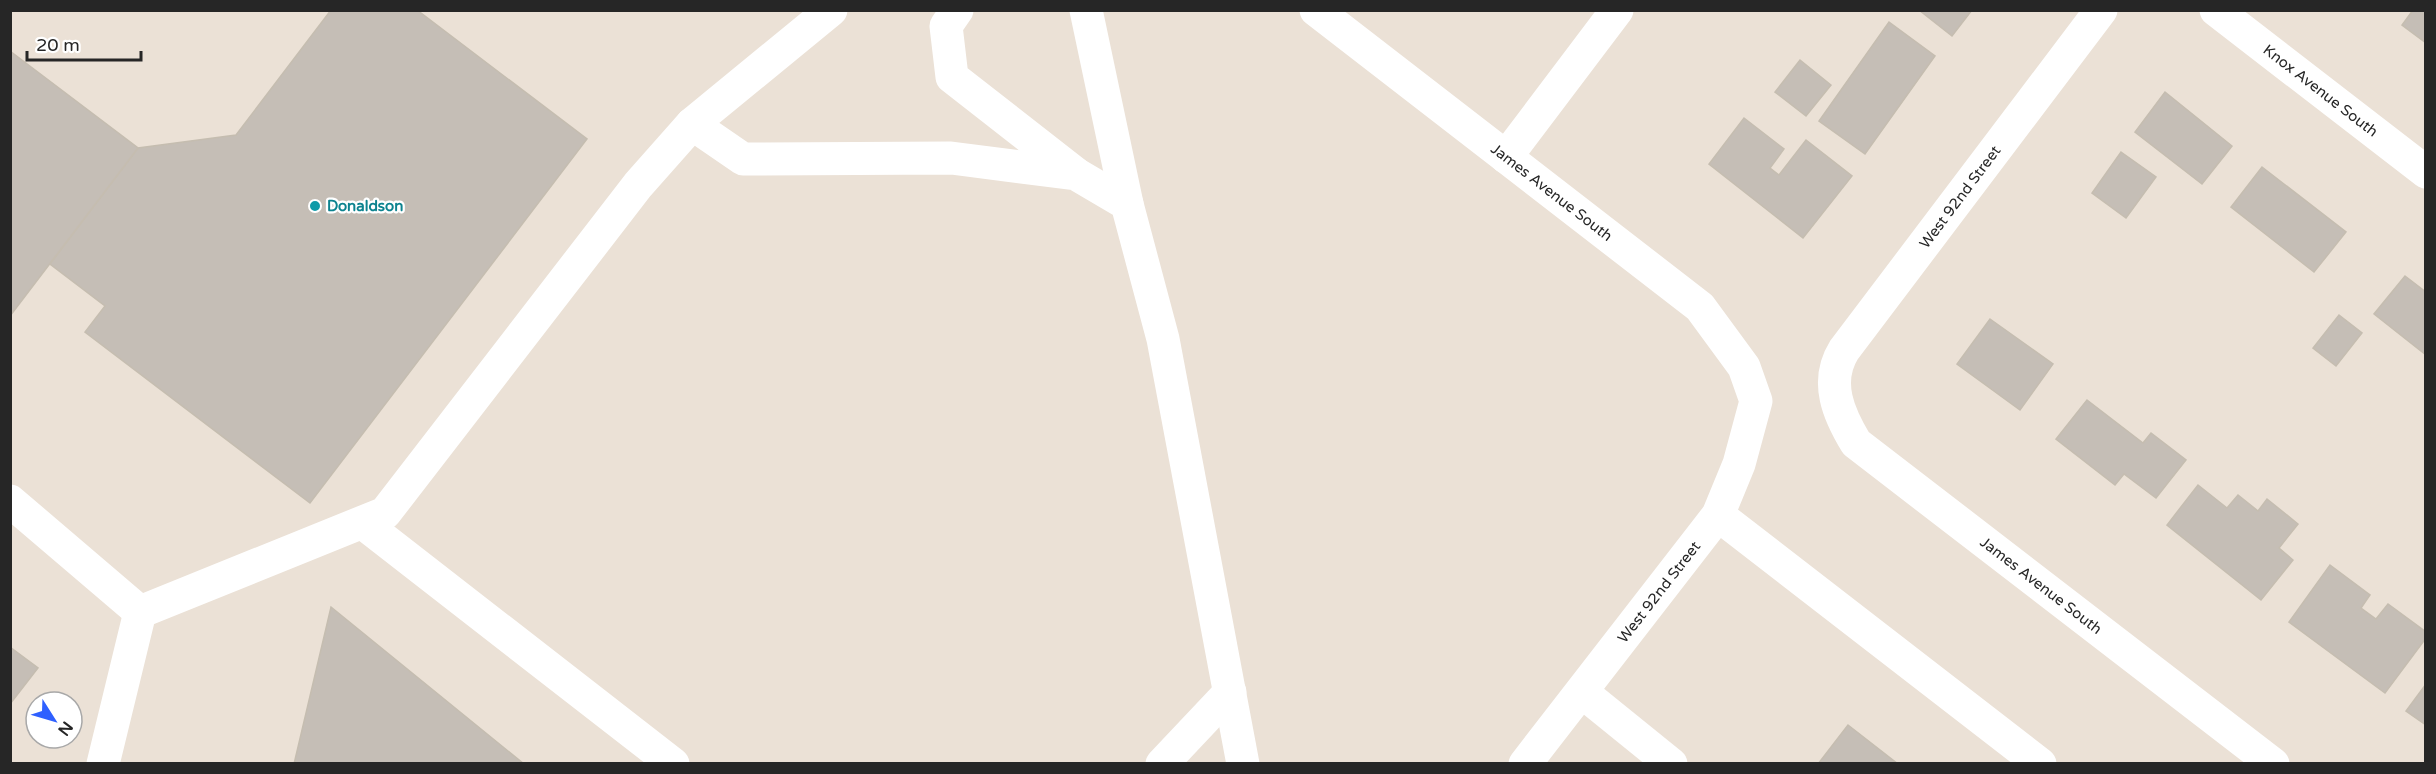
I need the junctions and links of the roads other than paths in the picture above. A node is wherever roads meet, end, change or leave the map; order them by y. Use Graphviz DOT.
graph roads {
  1 [pos="831,10"];
  2 [pos="957,10"];
  3 [pos="1086,10"];
  4 [pos="1316,10"];
  5 [pos="1617,10"];
  6 [pos="2101,10"];
  7 [pos="2216,10"];
  8 [pos="692,124"];
  9 [pos="1506,157"];
  10 [pos="2426,172"];
  11 [pos="1076,174"];
  12 [pos="1127,204"];
  13 [pos="1833,390"];
  14 [pos="1756,401"];
  15 [pos="10,501"];
  16 [pos="1718,515"];
  17 [pos="363,522"];
  18 [pos="140,612"];
  19 [pos="1582,692"];
  20 [pos="1230,693"];
  21 [pos="103,764"];
  22 [pos="673,764"];
  23 [pos="1162,764"];
  24 [pos="1243,764"];
  25 [pos="1525,764"];
  26 [pos="1671,764"];
  27 [pos="2040,764"];
  28 [pos="2273,764"];
  1 -- 8 [label="street"];
  2 -- 11 [label="street"];
  3 -- 12 [label="street"];
  4 -- 9 [label="street, James Avenue South"];
  5 -- 9 [label="street"];
  6 -- 13 [label="street, West 92nd Street"];
  7 -- 10 [label="street, Knox Avenue South"];
  8 -- 11 [label="street"];
  8 -- 17 [label="street"];
  9 -- 14 [label="street, James Avenue South"];
  11 -- 12 [label="street"];
  12 -- 20 [label="street"];
  13 -- 28 [label="street, James Avenue South"];
  14 -- 16 [label="street, West 92nd Street"];
  15 -- 18 [label="street"];
  16 -- 19 [label="street, West 92nd Street"];
  16 -- 27 [label="street"];
  17 -- 18 [label="street"];
  17 -- 22 [label="street"];
  18 -- 21 [label="street"];
  19 -- 25 [label="street, West 92nd Street"];
  19 -- 26 [label="street"];
  20 -- 23 [label="street"];
  20 -- 24 [label="street"];
}
